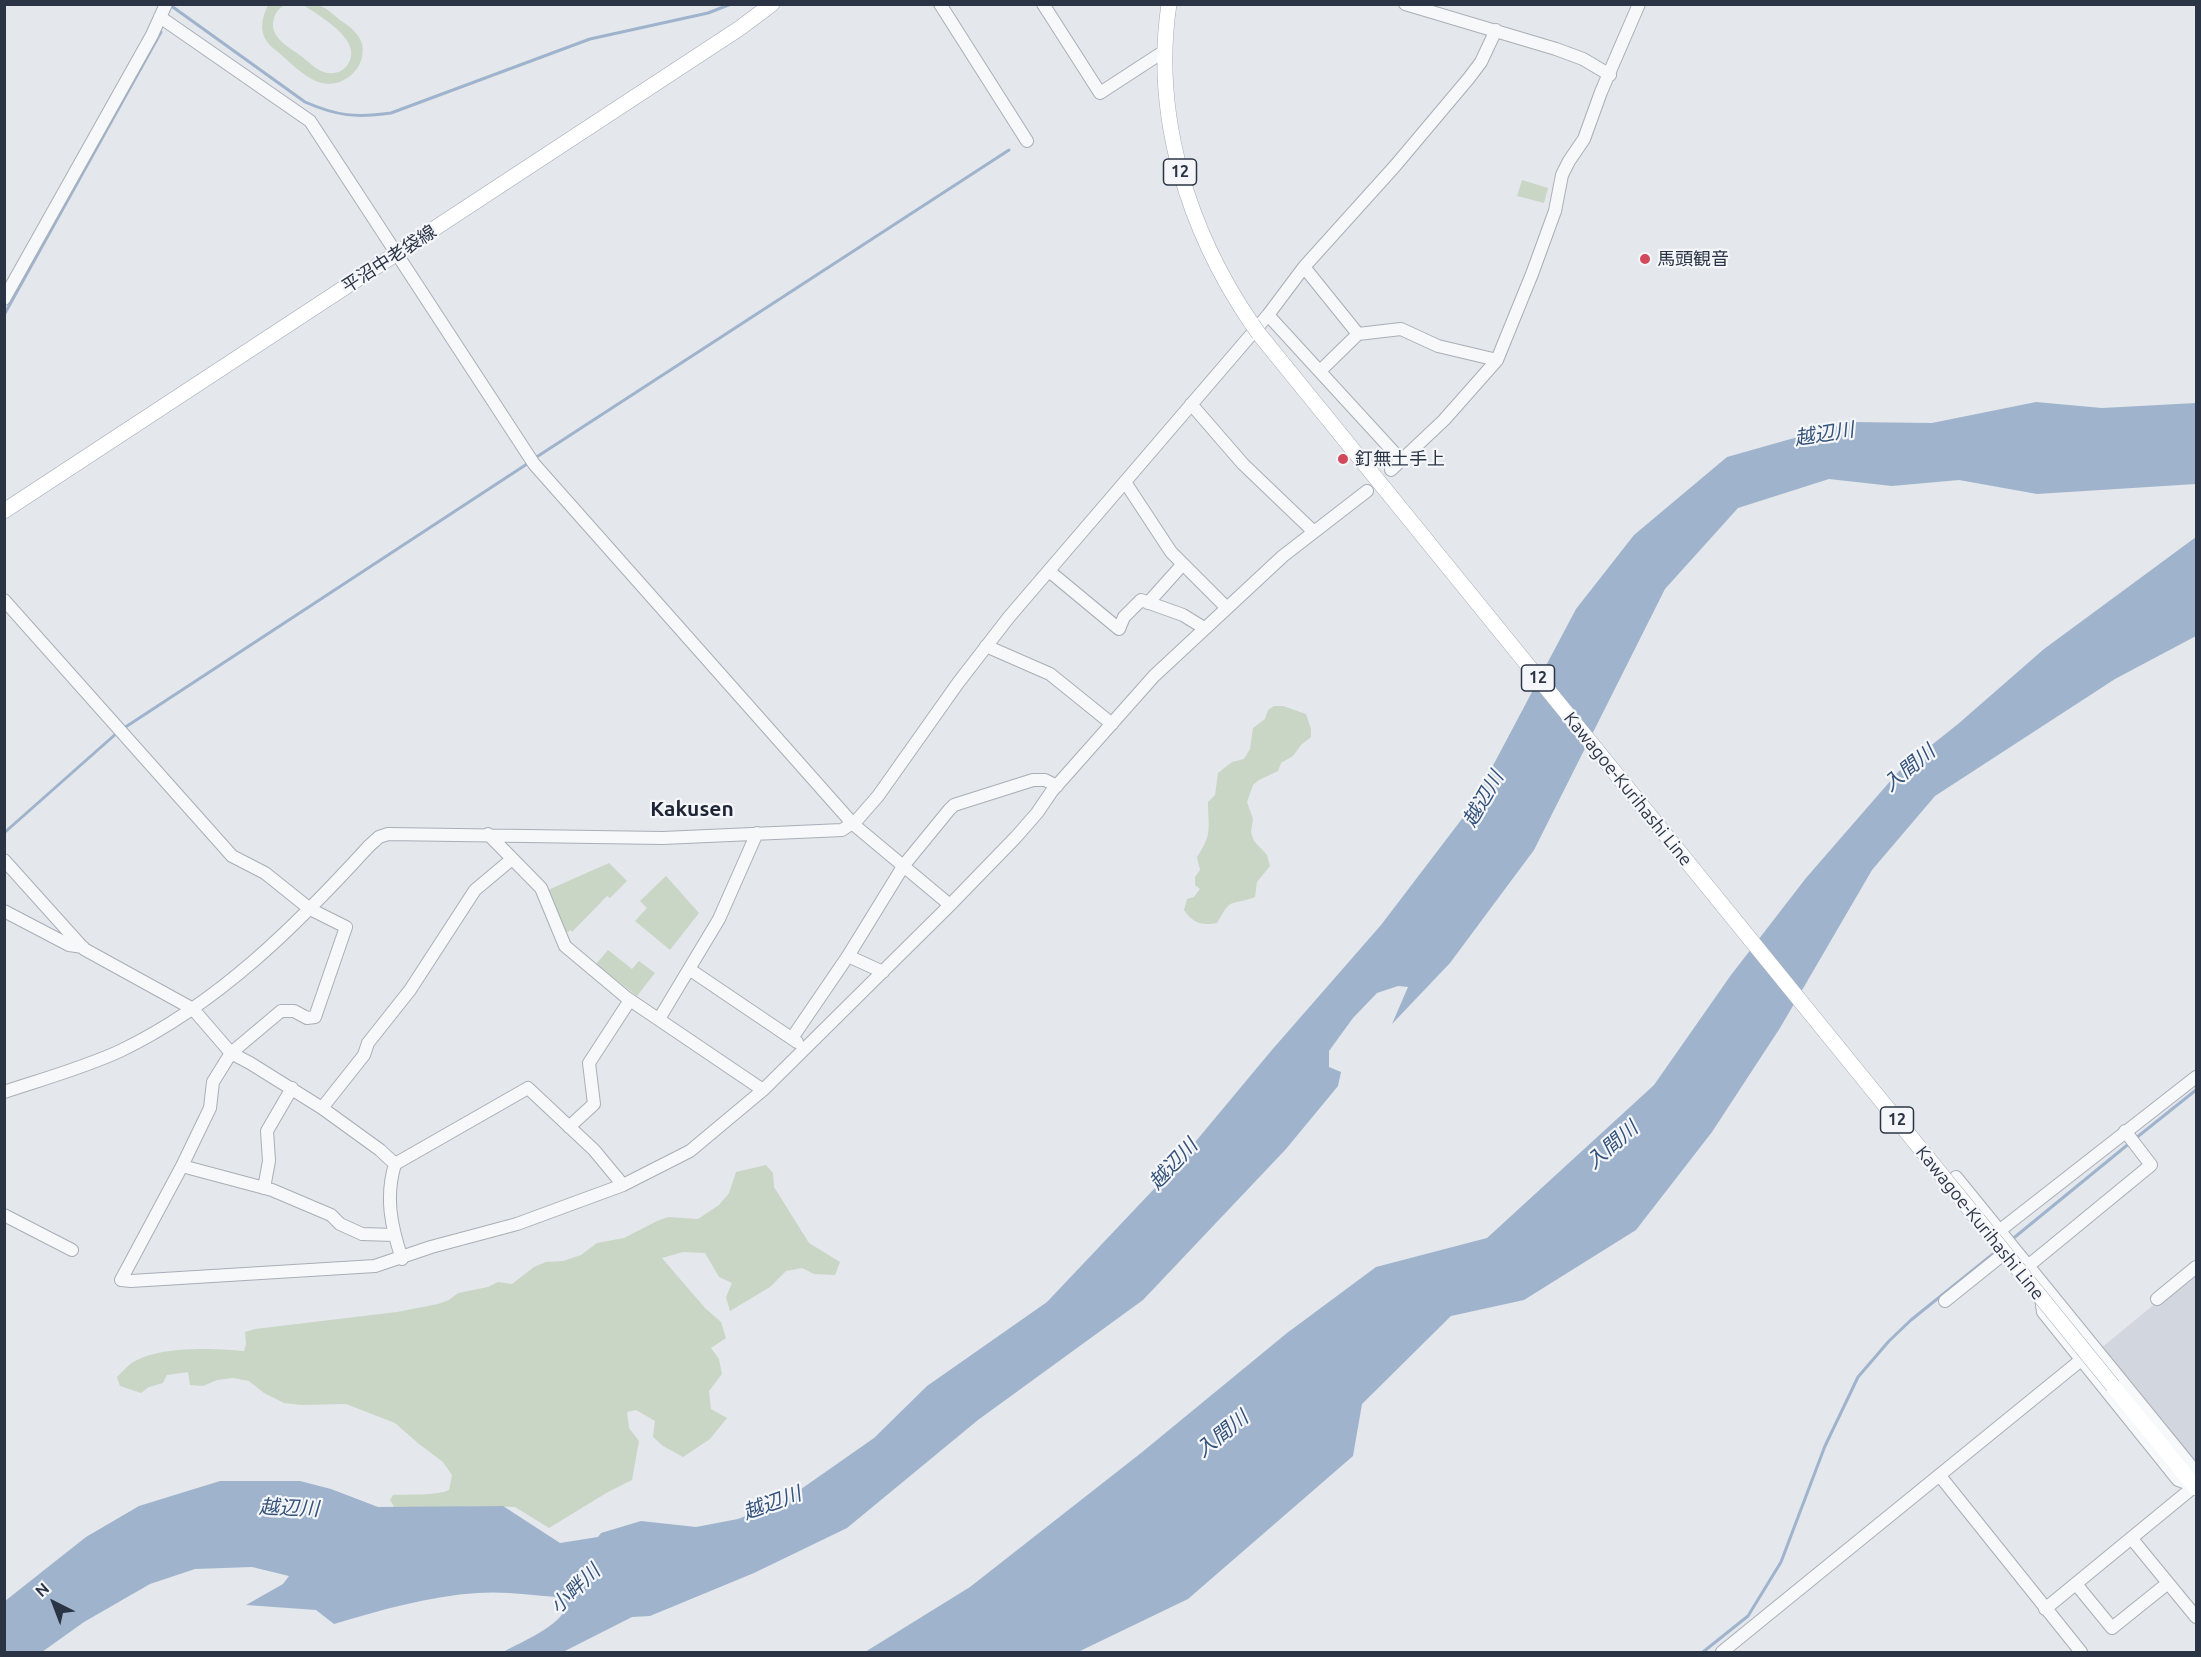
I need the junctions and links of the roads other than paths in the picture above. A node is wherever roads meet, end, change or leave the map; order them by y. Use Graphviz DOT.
graph roads {
  1 [pos="166,4"];
  2 [pos="772,4"];
  3 [pos="939,4"];
  4 [pos="1043,4"];
  5 [pos="1169,4"];
  6 [pos="1405,4"];
  7 [pos="1639,4"];
  8 [pos="1426,7"];
  9 [pos="160,17"];
  10 [pos="1496,30"];
  11 [pos="1166,50"];
  12 [pos="1610,75"];
  13 [pos="1027,141"];
  14 [pos="396,255"];
  15 [pos="1304,267"];
  16 [pos="4,300"];
  17 [pos="1268,315"];
  18 [pos="1358,334"];
  19 [pos="1497,360"];
  20 [pos="1320,371"];
  21 [pos="1191,404"];
  22 [pos="1401,460"];
  23 [pos="1391,470"];
  24 [pos="1125,482"];
  25 [pos="1367,491"];
  26 [pos="4,512"];
  27 [pos="1314,532"];
  28 [pos="1183,564"];
  29 [pos="1049,571"];
  30 [pos="4,600"];
  31 [pos="1148,603"];
  32 [pos="1226,607"];
  33 [pos="1204,628"];
  34 [pos="986,646"];
  35 [pos="1112,724"];
  36 [pos="1056,786"];
  37 [pos="853,824"];
  38 [pos="757,833"];
  39 [pos="488,834"];
  40 [pos="512,859"];
  41 [pos="4,860"];
  42 [pos="904,865"];
  43 [pos="950,905"];
  44 [pos="310,909"];
  45 [pos="4,911"];
  46 [pos="82,947"];
  47 [pos="848,956"];
  48 [pos="689,969"];
  49 [pos="883,972"];
  50 [pos="630,1000"];
  51 [pos="193,1009"];
  52 [pos="658,1019"];
  53 [pos="792,1038"];
  54 [pos="806,1047"];
  55 [pos="231,1053"];
  56 [pos="2196,1077"];
  57 [pos="292,1088"];
  58 [pos="763,1090"];
  59 [pos="4,1092"];
  60 [pos="322,1108"];
  61 [pos="570,1127"];
  62 [pos="2125,1131"];
  63 [pos="395,1164"];
  64 [pos="182,1166"];
  65 [pos="1956,1177"];
  66 [pos="623,1185"];
  67 [pos="264,1188"];
  68 [pos="4,1215"];
  69 [pos="1999,1231"];
  70 [pos="394,1235"];
  71 [pos="2012,1247"];
  72 [pos="72,1251"];
  73 [pos="402,1258"];
  74 [pos="2028,1266"];
  75 [pos="2196,1267"];
  76 [pos="2043,1283"];
  77 [pos="2157,1299"];
  78 [pos="1945,1301"];
  79 [pos="2081,1360"];
  80 [pos="1940,1476"];
  81 [pos="2196,1487"];
  82 [pos="2132,1539"];
  83 [pos="2168,1582"];
  84 [pos="2076,1584"];
  85 [pos="2044,1609"];
  86 [pos="2196,1617"];
  87 [pos="1722,1653"];
  88 [pos="2080,1653"];
  1 -- 9 [label="street"];
  2 -- 14 [label="main road, 平沼中老袋線"];
  3 -- 13 [label="street"];
  4 -- 11 [label="street"];
  5 -- 11 [label="main road, Kawagoe-Kurihashi Line / 12"];
  6 -- 8 [label="street"];
  7 -- 12 [label="street"];
  8 -- 10 [label="street"];
  9 -- 14 [label="street"];
  9 -- 16 [label="street"];
  10 -- 12 [label="street"];
  10 -- 15 [label="street"];
  11 -- 81 [label="main road, Kawagoe-Kurihashi Line / 12, bridge"];
  12 -- 19 [label="street"];
  14 -- 26 [label="main road, 平沼中老袋線"];
  14 -- 37 [label="street"];
  15 -- 17 [label="street"];
  15 -- 18 [label="street"];
  17 -- 20 [label="street"];
  17 -- 21 [label="street"];
  18 -- 19 [label="street"];
  18 -- 20 [label="street"];
  19 -- 22 [label="street"];
  20 -- 22 [label="street"];
  21 -- 24 [label="street"];
  21 -- 27 [label="street"];
  22 -- 23 [label="street"];
  24 -- 28 [label="street"];
  24 -- 29 [label="street"];
  25 -- 27 [label="street"];
  27 -- 32 [label="street"];
  28 -- 31 [label="street"];
  28 -- 32 [label="street"];
  29 -- 31 [label="street"];
  29 -- 34 [label="street"];
  30 -- 44 [label="street"];
  31 -- 33 [label="street"];
  32 -- 33 [label="street"];
  33 -- 35 [label="street"];
  34 -- 35 [label="street"];
  34 -- 37 [label="street"];
  35 -- 36 [label="street"];
  36 -- 42 [label="street"];
  36 -- 43 [label="street"];
  37 -- 38 [label="street"];
  37 -- 42 [label="street"];
  38 -- 39 [label="street"];
  38 -- 48 [label="street"];
  39 -- 40 [label="street"];
  39 -- 44 [label="street"];
  40 -- 50 [label="street"];
  40 -- 60 [label="street"];
  41 -- 46 [label="street"];
  42 -- 43 [label="street"];
  42 -- 47 [label="street"];
  43 -- 49 [label="street"];
  44 -- 51 [label="street"];
  44 -- 55 [label="street"];
  45 -- 46 [label="street"];
  46 -- 51 [label="street"];
  47 -- 49 [label="street"];
  47 -- 53 [label="street"];
  48 -- 52 [label="street"];
  48 -- 53 [label="street"];
  49 -- 54 [label="street"];
  50 -- 52 [label="street"];
  50 -- 61 [label="street"];
  51 -- 55 [label="street"];
  51 -- 59 [label="street"];
  52 -- 58 [label="street"];
  53 -- 54 [label="street"];
  54 -- 58 [label="street"];
  55 -- 57 [label="street"];
  55 -- 64 [label="street"];
  56 -- 62 [label="street"];
  57 -- 60 [label="street"];
  57 -- 67 [label="street"];
  58 -- 66 [label="street"];
  60 -- 63 [label="street"];
  61 -- 63 [label="street"];
  61 -- 66 [label="street"];
  62 -- 69 [label="street"];
  62 -- 74 [label="street"];
  63 -- 70 [label="street"];
  64 -- 67 [label="street"];
  64 -- 73 [label="street"];
  65 -- 69 [label="street"];
  66 -- 73 [label="street"];
  67 -- 70 [label="street"];
  68 -- 72 [label="street"];
  69 -- 71 [label="street"];
  70 -- 73 [label="street"];
  71 -- 74 [label="street"];
  71 -- 78 [label="street"];
  74 -- 76 [label="street"];
  75 -- 77 [label="street"];
  76 -- 79 [label="street"];
  76 -- 81 [label="street"];
  79 -- 80 [label="street"];
  79 -- 81 [label="street"];
  80 -- 85 [label="street"];
  80 -- 87 [label="street"];
  81 -- 82 [label="street"];
  82 -- 83 [label="street"];
  82 -- 84 [label="street"];
  83 -- 84 [label="street"];
  83 -- 86 [label="street"];
  84 -- 85 [label="street"];
  85 -- 88 [label="street"];
}
